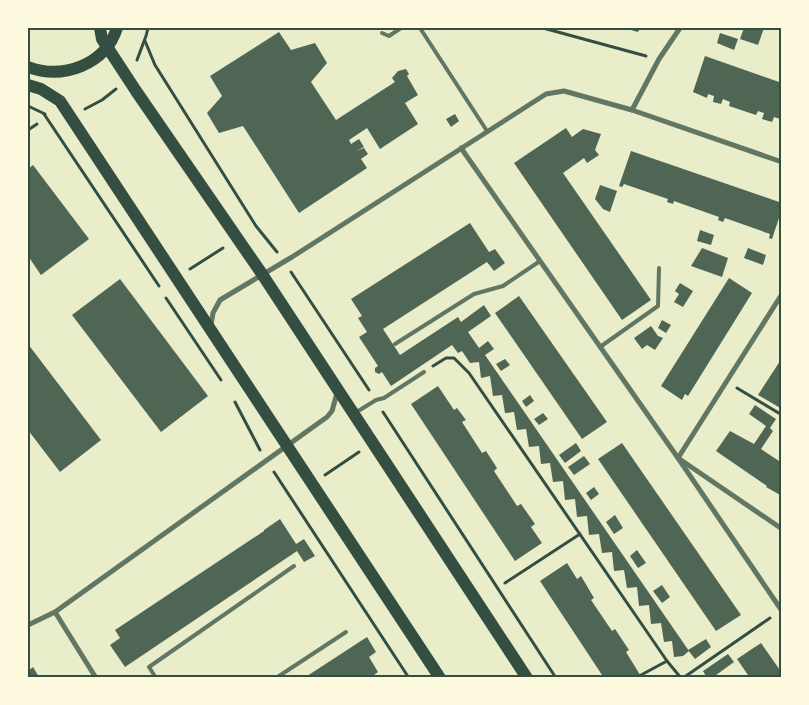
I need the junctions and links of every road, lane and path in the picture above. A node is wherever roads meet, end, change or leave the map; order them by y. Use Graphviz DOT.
graph roads {
  1 [pos="100,28"];
  2 [pos="117,28"];
  3 [pos="401,28"];
  4 [pos="420,28"];
  5 [pos="543,28"];
  6 [pos="680,28"];
  7 [pos="148,29"];
  8 [pos="382,33"];
  9 [pos="145,41"];
  10 [pos="108,47"];
  11 [pos="659,59"];
  12 [pos="136,61"];
  13 [pos="28,67"];
  14 [pos="122,83"];
  15 [pos="28,85"];
  16 [pos="28,106"];
  17 [pos="82,110"];
  18 [pos="632,110"];
  19 [pos="37,124"];
  20 [pos="28,130"];
  21 [pos="487,131"];
  22 [pos="461,148"];
  23 [pos="782,162"];
  24 [pos="261,223"];
  25 [pos="256,226"];
  26 [pos="225,247"];
  27 [pos="284,261"];
  28 [pos="540,261"];
  29 [pos="658,268"];
  30 [pos="184,272"];
  31 [pos="262,274"];
  32 [pos="160,288"];
  33 [pos="782,294"];
  34 [pos="166,296"];
  35 [pos="211,329"];
  36 [pos="395,344"];
  37 [pos="600,347"];
  38 [pos="424,372"];
  39 [pos="728,382"];
  40 [pos="225,386"];
  41 [pos="338,388"];
  42 [pos="235,400"];
  43 [pos="376,400"];
  44 [pos="355,413"];
  45 [pos="782,415"];
  46 [pos="288,446"];
  47 [pos="362,451"];
  48 [pos="678,458"];
  49 [pos="267,460"];
  50 [pos="317,480"];
  51 [pos="782,529"];
  52 [pos="580,534"];
  53 [pos="294,566"];
  54 [pos="505,583"];
  55 [pos="781,610"];
  56 [pos="55,612"];
  57 [pos="28,625"];
  58 [pos="346,632"];
  59 [pos="667,661"];
  60 [pos="641,676"];
  61 [pos="96,678"];
  62 [pos="156,678"];
  63 [pos="276,678"];
  64 [pos="409,678"];
  65 [pos="440,678"];
  66 [pos="527,678"];
  67 [pos="556,678"];
  68 [pos="682,678"];
  1 -- 10 [label="main road"];
  2 -- 10 [label="main road"];
  3 -- 8 [label="lane"];
  4 -- 21 [label="lane"];
  5 -- 11 [label="path"];
  6 -- 11 [label="street"];
  7 -- 9 [label="path"];
  9 -- 12 [label="path"];
  9 -- 25 [label="path"];
  10 -- 13 [label="main road"];
  10 -- 31 [label="main road"];
  11 -- 18 [label="street"];
  14 -- 17 [label="path"];
  15 -- 35 [label="main road"];
  16 -- 32 [label="path"];
  18 -- 21 [label="street"];
  18 -- 23 [label="street"];
  19 -- 20 [label="path"];
  21 -- 22 [label="street"];
  22 -- 27 [label="street"];
  22 -- 28 [label="street"];
  24 -- 25 [label="path"];
  25 -- 27 [label="path"];
  26 -- 30 [label="path"];
  27 -- 31 [label="street"];
  27 -- 43 [label="path"];
  28 -- 36 [label="lane"];
  28 -- 37 [label="street"];
  29 -- 37 [label="lane"];
  31 -- 35 [label="street"];
  31 -- 41 [label="main road"];
  33 -- 39 [label="street"];
  34 -- 40 [label="path"];
  35 -- 46 [label="main road"];
  37 -- 48 [label="street"];
  38 -- 43 [label="lane"];
  38 -- 52 [label="path"];
  39 -- 45 [label="path"];
  39 -- 48 [label="street"];
  41 -- 44 [label="main road"];
  41 -- 46 [label="street"];
  42 -- 49 [label="path"];
  43 -- 44 [label="lane"];
  43 -- 67 [label="path"];
  44 -- 66 [label="main road"];
  46 -- 49 [label="street"];
  46 -- 65 [label="main road"];
  47 -- 50 [label="path"];
  48 -- 51 [label="street"];
  48 -- 55 [label="street"];
  49 -- 56 [label="street"];
  49 -- 64 [label="path"];
  52 -- 54 [label="path"];
  52 -- 59 [label="path"];
  53 -- 62 [label="lane"];
  55 -- 68 [label="path"];
  56 -- 57 [label="street"];
  56 -- 61 [label="street"];
  58 -- 63 [label="lane"];
  59 -- 60 [label="path"];
  59 -- 68 [label="path"];
}
